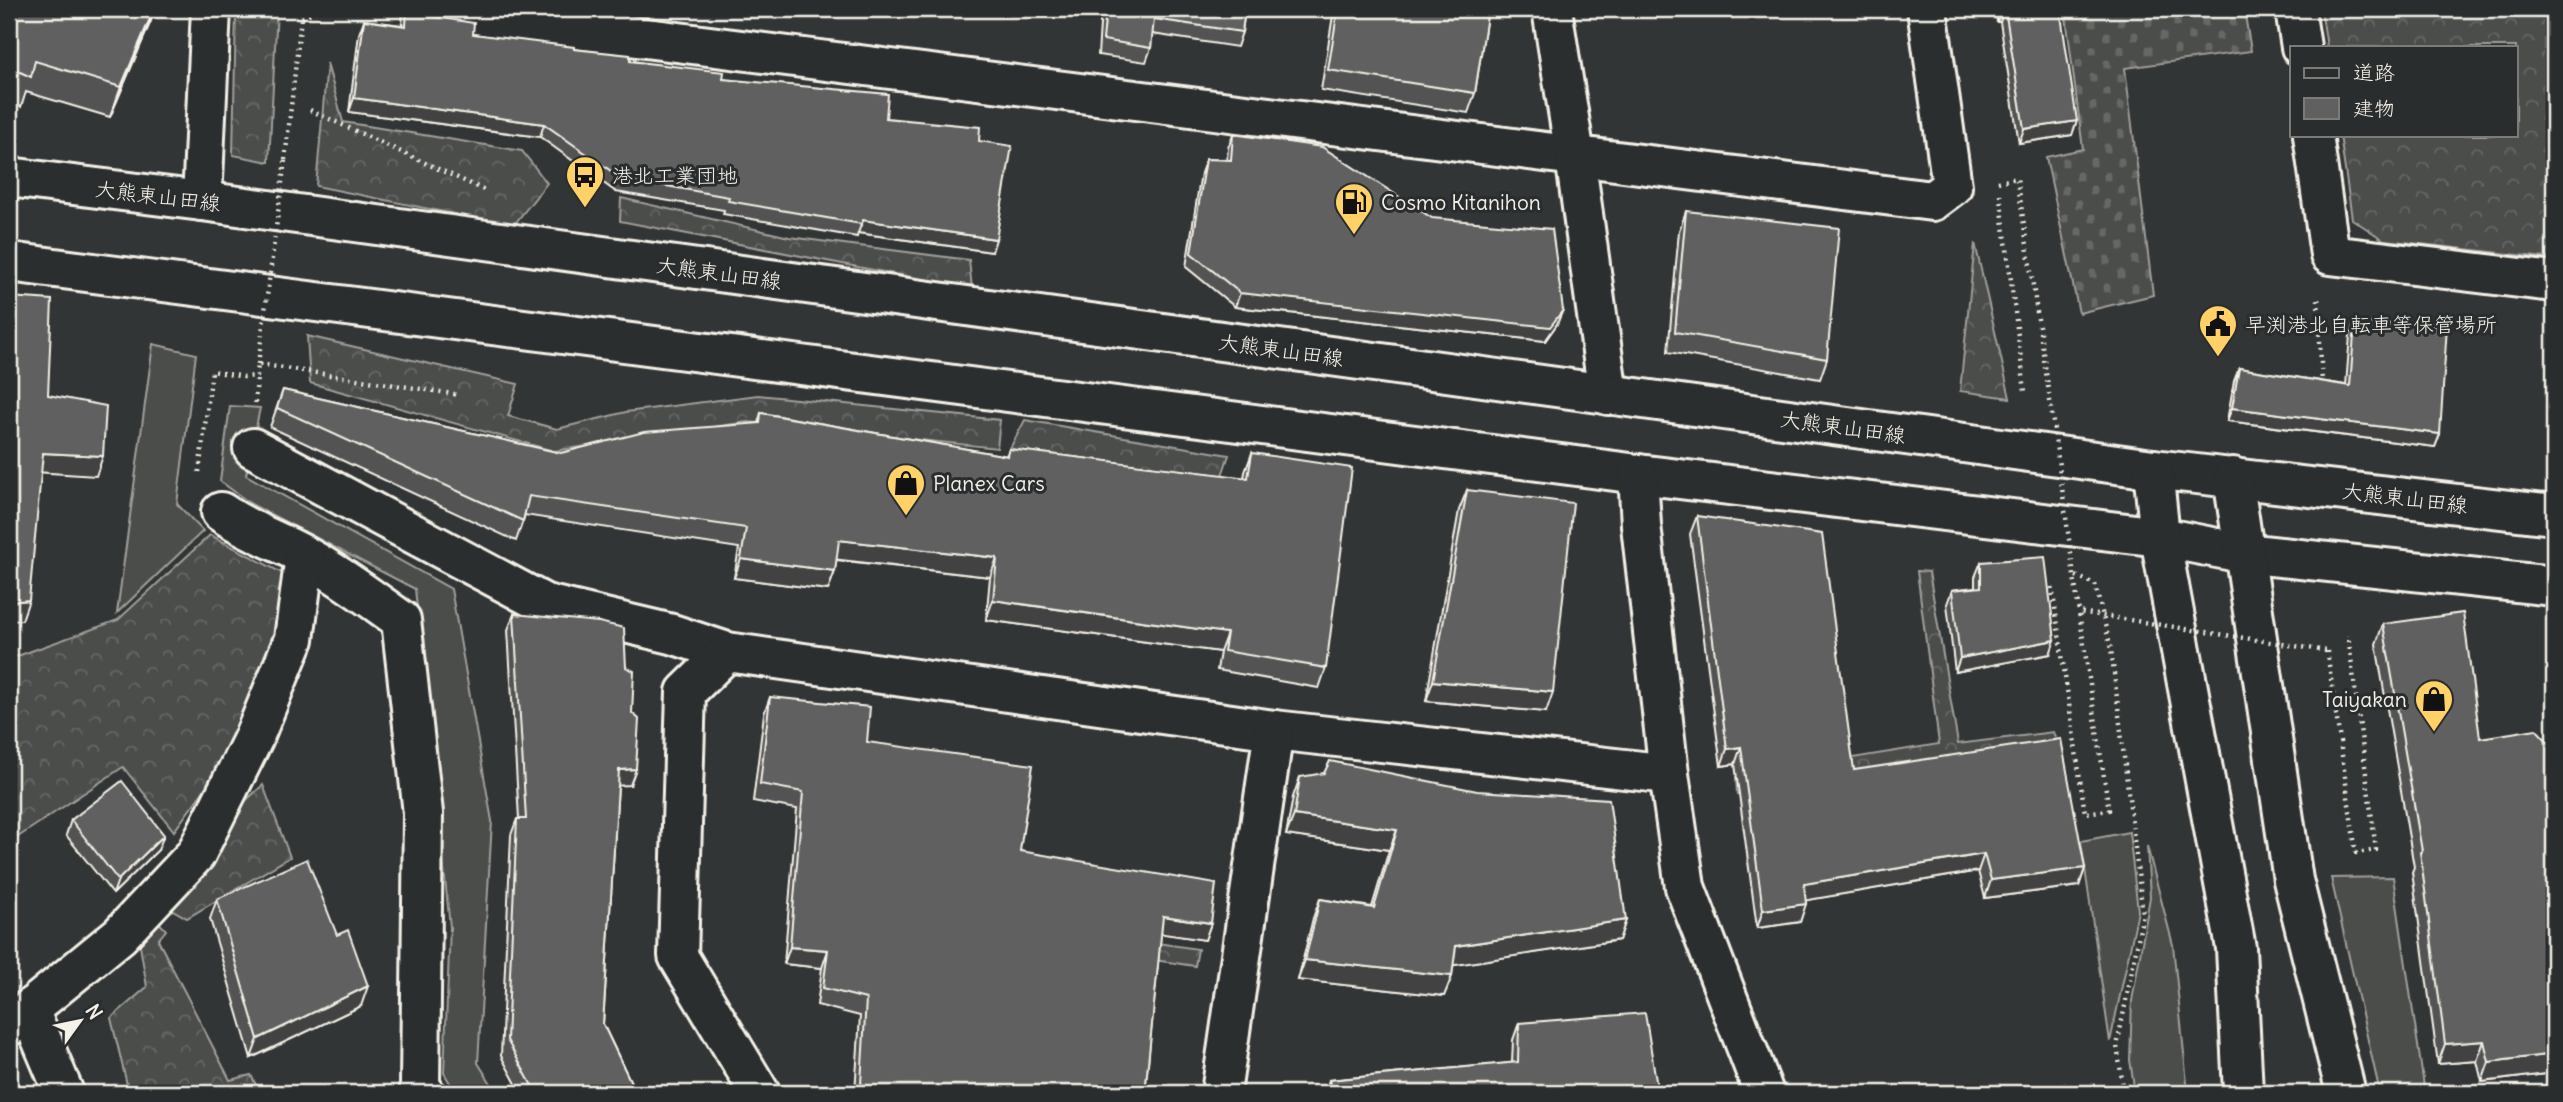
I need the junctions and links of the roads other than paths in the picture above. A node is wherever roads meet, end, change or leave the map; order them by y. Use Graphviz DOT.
graph roads {
  1 [pos="211,9"];
  2 [pos="435,9"];
  3 [pos="1552,9"];
  4 [pos="1927,9"];
  5 [pos="2295,9"];
  6 [pos="2301,46"];
  7 [pos="2313,136"];
  8 [pos="1575,156"];
  9 [pos="9,177"];
  10 [pos="202,201"];
  11 [pos="9,262"];
  12 [pos="2554,282"];
  13 [pos="1608,395"];
  14 [pos="253,448"];
  15 [pos="2153,469"];
  16 [pos="1638,474"];
  17 [pos="2233,477"];
  18 [pos="2554,515"];
  19 [pos="230,518"];
  20 [pos="2160,537"];
  21 [pos="2243,553"];
  22 [pos="305,555"];
  23 [pos="2554,586"];
  24 [pos="727,652"];
  25 [pos="1274,730"];
  26 [pos="1669,774"];
  27 [pos="19,1018"];
  28 [pos="64,1093"];
  29 [pos="425,1093"];
  30 [pos="760,1093"];
  31 [pos="1221,1093"];
  32 [pos="1764,1093"];
  33 [pos="2243,1093"];
  34 [pos="2346,1093"];
  1 -- 10 [label="main road"];
  2 -- 8 [label="main road"];
  3 -- 8 [label="main road"];
  4 -- 8 [label="main road"];
  5 -- 6 [label="main road"];
  7 -- 12 [label="main road"];
  8 -- 13 [label="main road"];
  9 -- 10 [label="main road, 大熊東山田線"];
  10 -- 13 [label="main road, 大熊東山田線"];
  11 -- 16 [label="main road"];
  13 -- 15 [label="main road, 大熊東山田線"];
  14 -- 24 [label="main road"];
  15 -- 17 [label="main road, 大熊東山田線"];
  15 -- 20 [label="main road"];
  16 -- 20 [label="main road"];
  16 -- 26 [label="main road"];
  17 -- 18 [label="main road, 大熊東山田線"];
  17 -- 21 [label="main road"];
  19 -- 22 [label="main road"];
  20 -- 21 [label="main road"];
  20 -- 33 [label="main road"];
  21 -- 23 [label="main road"];
  21 -- 34 [label="main road"];
  22 -- 27 [label="main road"];
  22 -- 29 [label="main road"];
  24 -- 25 [label="main road"];
  24 -- 30 [label="main road"];
  25 -- 26 [label="main road"];
  25 -- 31 [label="main road"];
  26 -- 32 [label="main road"];
  27 -- 28 [label="main road"];
}
